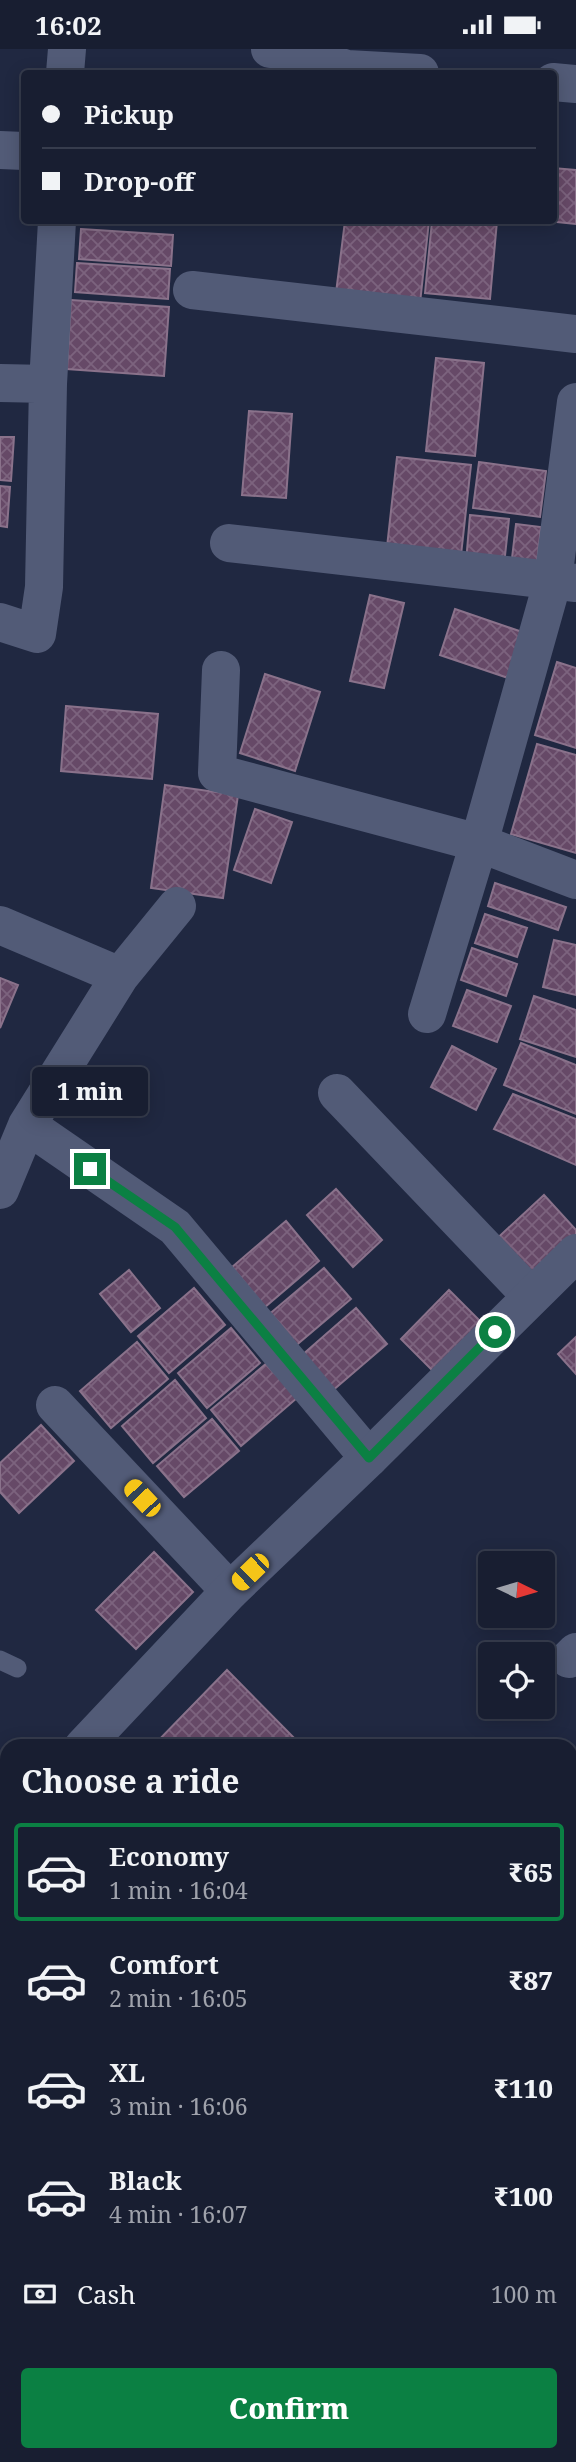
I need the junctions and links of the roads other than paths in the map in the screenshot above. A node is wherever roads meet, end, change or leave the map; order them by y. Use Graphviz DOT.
graph roads {
  1 [pos="67,49"];
  2 [pos="270,49"];
  3 [pos="65,70"];
  4 [pos="365,70"];
  5 [pos="557,82"];
  6 [pos="576,84"];
  7 [pos="0,150"];
  8 [pos="21,151"];
  9 [pos="57,224"];
  10 [pos="192,289"];
  11 [pos="576,334"];
  12 [pos="0,383"];
  13 [pos="48,384"];
  14 [pos="576,403"];
  15 [pos="229,543"];
  16 [pos="564,582"];
  17 [pos="0,622"];
  18 [pos="221,670"];
  19 [pos="479,843"];
  20 [pos="576,880"];
  21 [pos="177,906"];
  22 [pos="0,925"];
  23 [pos="120,976"];
  24 [pos="427,1014"];
  25 [pos="337,1093"];
  26 [pos="27,1125"];
  27 [pos="0,1190"];
  28 [pos="576,1252"];
  29 [pos="531,1296"];
  30 [pos="55,1405"];
  31 [pos="369,1458"];
  32 [pos="230,1591"];
  33 [pos="99,1739"];
  1 -- 3 [label="street"];
  2 -- 4 [label="street"];
  5 -- 6 [label="street"];
  7 -- 8 [label="street"];
  9 -- 13 [label="street"];
  10 -- 11 [label="street"];
  12 -- 13 [label="street"];
  13 -- 17 [label="street"];
  14 -- 16 [label="street"];
  15 -- 16 [label="street"];
  16 -- 19 [label="street"];
  18 -- 19 [label="street"];
  19 -- 20 [label="street"];
  19 -- 24 [label="street"];
  21 -- 23 [label="street"];
  22 -- 23 [label="street"];
  23 -- 26 [label="street"];
  25 -- 29 [label="street"];
  26 -- 27 [label="street"];
  26 -- 31 [label="street"];
  28 -- 29 [label="street"];
  29 -- 31 [label="street"];
  30 -- 32 [label="street"];
  31 -- 32 [label="street"];
  32 -- 33 [label="street"];
}
